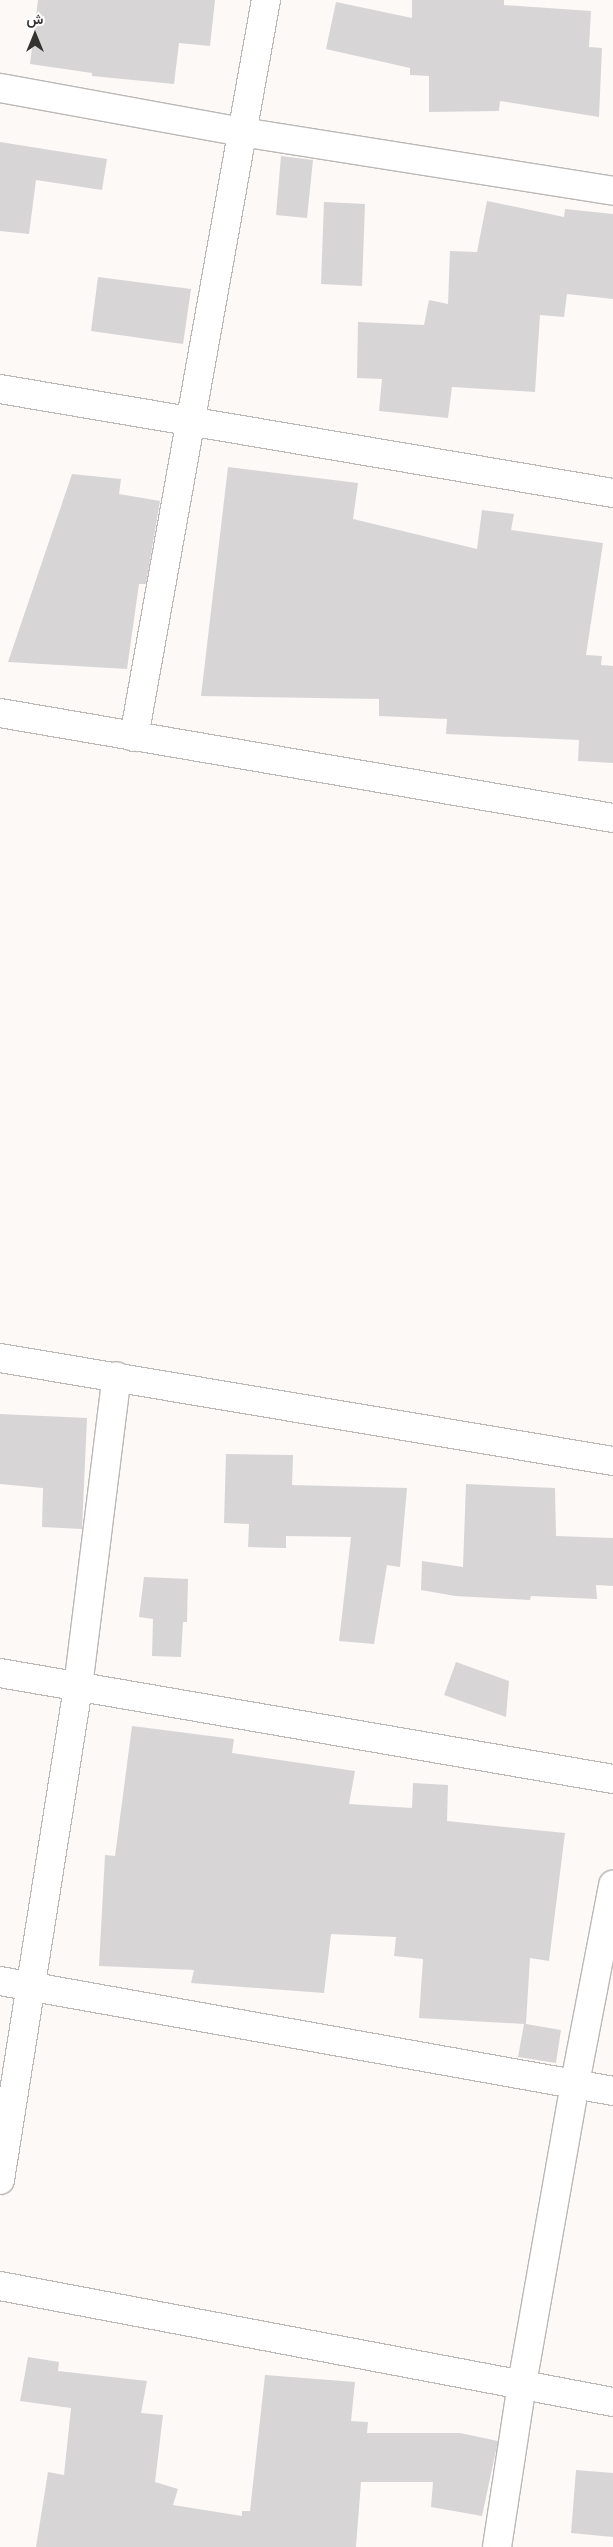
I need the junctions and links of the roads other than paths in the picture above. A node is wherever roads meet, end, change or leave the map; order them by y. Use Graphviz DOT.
graph roads {
  1 [pos="266,0"];
  2 [pos="0,88"];
  3 [pos="242,132"];
  4 [pos="613,191"];
  5 [pos="0,389"];
  6 [pos="188,422"];
  7 [pos="613,493"];
  8 [pos="0,713"];
  9 [pos="134,736"];
  10 [pos="613,818"];
  11 [pos="0,1358"];
  12 [pos="117,1376"];
  13 [pos="613,1461"];
  14 [pos="0,1673"];
  15 [pos="78,1687"];
  16 [pos="613,1779"];
  17 [pos="613,1885"];
  18 [pos="0,1982"];
  19 [pos="31,1987"];
  20 [pos="574,2084"];
  21 [pos="613,2091"];
  22 [pos="0,2180"];
  23 [pos="0,2286"];
  24 [pos="522,2384"];
  25 [pos="613,2402"];
  26 [pos="497,2547"];
  1 -- 3 [label="street"];
  2 -- 3 [label="street"];
  3 -- 4 [label="street"];
  3 -- 6 [label="street"];
  5 -- 6 [label="street"];
  6 -- 7 [label="street"];
  6 -- 9 [label="street"];
  8 -- 9 [label="street"];
  9 -- 10 [label="street"];
  11 -- 12 [label="street"];
  12 -- 13 [label="street"];
  12 -- 15 [label="street"];
  14 -- 15 [label="street"];
  15 -- 16 [label="street"];
  15 -- 19 [label="street"];
  17 -- 20 [label="street"];
  18 -- 19 [label="street"];
  19 -- 20 [label="street"];
  19 -- 22 [label="street"];
  20 -- 21 [label="street"];
  20 -- 24 [label="street"];
  23 -- 24 [label="street"];
  24 -- 25 [label="street"];
  24 -- 26 [label="street"];
}
